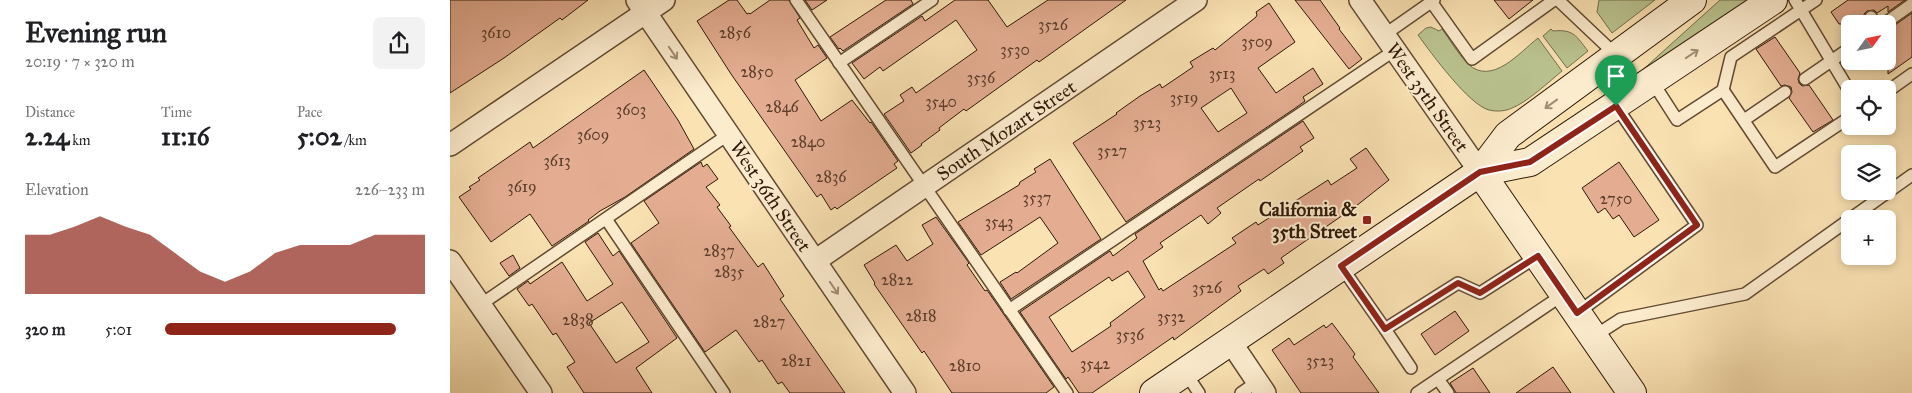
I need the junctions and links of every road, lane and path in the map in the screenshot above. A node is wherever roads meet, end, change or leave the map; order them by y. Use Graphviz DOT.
graph roads {
  1 [pos="664,0"];
  2 [pos="796,0"];
  3 [pos="932,0"];
  4 [pos="1196,0"];
  5 [pos="1360,0"];
  6 [pos="1554,0"];
  7 [pos="1558,0"];
  8 [pos="1692,0"];
  9 [pos="1773,0"];
  10 [pos="1816,0"];
  11 [pos="1432,1"];
  12 [pos="1892,3"];
  13 [pos="1912,4"];
  14 [pos="1798,5"];
  15 [pos="642,6"];
  16 [pos="1899,13"];
  17 [pos="1896,15"];
  18 [pos="1389,42"];
  19 [pos="1841,54"];
  20 [pos="1616,56"];
  21 [pos="1831,61"];
  22 [pos="839,63"];
  23 [pos="1912,74"];
  24 [pos="1804,79"];
  25 [pos="1843,80"];
  26 [pos="1652,81"];
  27 [pos="1896,85"];
  28 [pos="1723,90"];
  29 [pos="1785,92"];
  30 [pos="1616,106"];
  31 [pos="1744,120"];
  32 [pos="1841,122"];
  33 [pos="728,134"];
  34 [pos="450,145"];
  35 [pos="1480,172"];
  36 [pos="1912,175"];
  37 [pos="924,187"];
  38 [pos="1863,210"];
  39 [pos="606,219"];
  40 [pos="1841,225"];
  41 [pos="1538,256"];
  42 [pos="450,261"];
  43 [pos="815,261"];
  44 [pos="1341,266"];
  45 [pos="1570,303"];
  46 [pos="480,305"];
  47 [pos="1009,310"];
  48 [pos="1385,329"];
  49 [pos="1593,337"];
  50 [pos="1230,341"];
  51 [pos="1411,368"];
  52 [pos="1438,379"];
  53 [pos="1192,382"];
  54 [pos="1254,389"];
  55 [pos="898,390"];
  56 [pos="541,393"];
  57 [pos="724,393"];
  58 [pos="1067,393"];
  59 [pos="1154,393"];
  60 [pos="1417,393"];
  61 [pos="1448,393"];
  62 [pos="1632,393"];
  1 -- 15 [label="street"];
  2 -- 22 [label="lane"];
  3 -- 22 [label="lane"];
  4 -- 37 [label="street, South Mozart Street"];
  5 -- 18 [label="street, West 35th Street"];
  6 -- 11 [label="lane"];
  7 -- 20 [label="lane"];
  8 -- 20 [label="main road"];
  26 -- 9 [label="main road, one-way"];
  10 -- 14 [label="lane"];
  11 -- 18 [label="lane"];
  12 -- 16 [label="lane"];
  13 -- 16 [label="lane"];
  14 -- 21 [label="lane"];
  14 -- 28 [label="lane"];
  15 -- 33 [label="street, West 36th Street, one-way"];
  15 -- 34 [label="street"];
  16 -- 17 [label="lane"];
  18 -- 35 [label="street, West 35th Street"];
  18 -- 47 [label="lane"];
  19 -- 21 [label="lane"];
  20 -- 35 [label="main road, one-way"];
  21 -- 24 [label="lane"];
  21 -- 25 [label="lane"];
  22 -- 37 [label="lane"];
  23 -- 27 [label="lane"];
  26 -- 28 [label="lane"];
  26 -- 30 [label="main road"];
  28 -- 31 [label="lane"];
  29 -- 31 [label="lane"];
  30 -- 35 [label="main road"];
  30 -- 45 [label="lane"];
  31 -- 32 [label="lane"];
  33 -- 39 [label="lane"];
  33 -- 43 [label="street, West 36th Street"];
  35 -- 41 [label="main road, West 35th Street"];
  35 -- 44 [label="main road"];
  36 -- 38 [label="lane"];
  37 -- 43 [label="street, South Mozart Street"];
  37 -- 47 [label="lane"];
  39 -- 46 [label="lane"];
  39 -- 57 [label="lane"];
  40 -- 49 [label="lane"];
  41 -- 45 [label="main road, West 35th Street"];
  41 -- 48 [label="lane"];
  42 -- 46 [label="street"];
  43 -- 55 [label="street, West 36th Street, one-way"];
  44 -- 48 [label="lane"];
  44 -- 50 [label="main road"];
  45 -- 49 [label="main road, West 35th Street"];
  45 -- 52 [label="lane"];
  46 -- 56 [label="street"];
  47 -- 58 [label="lane"];
  48 -- 51 [label="lane"];
  49 -- 62 [label="main road, West 35th Street"];
  50 -- 53 [label="main road"];
  50 -- 54 [label="street"];
  52 -- 60 [label="lane"];
  52 -- 61 [label="lane"];
  53 -- 59 [label="main road"];
}
